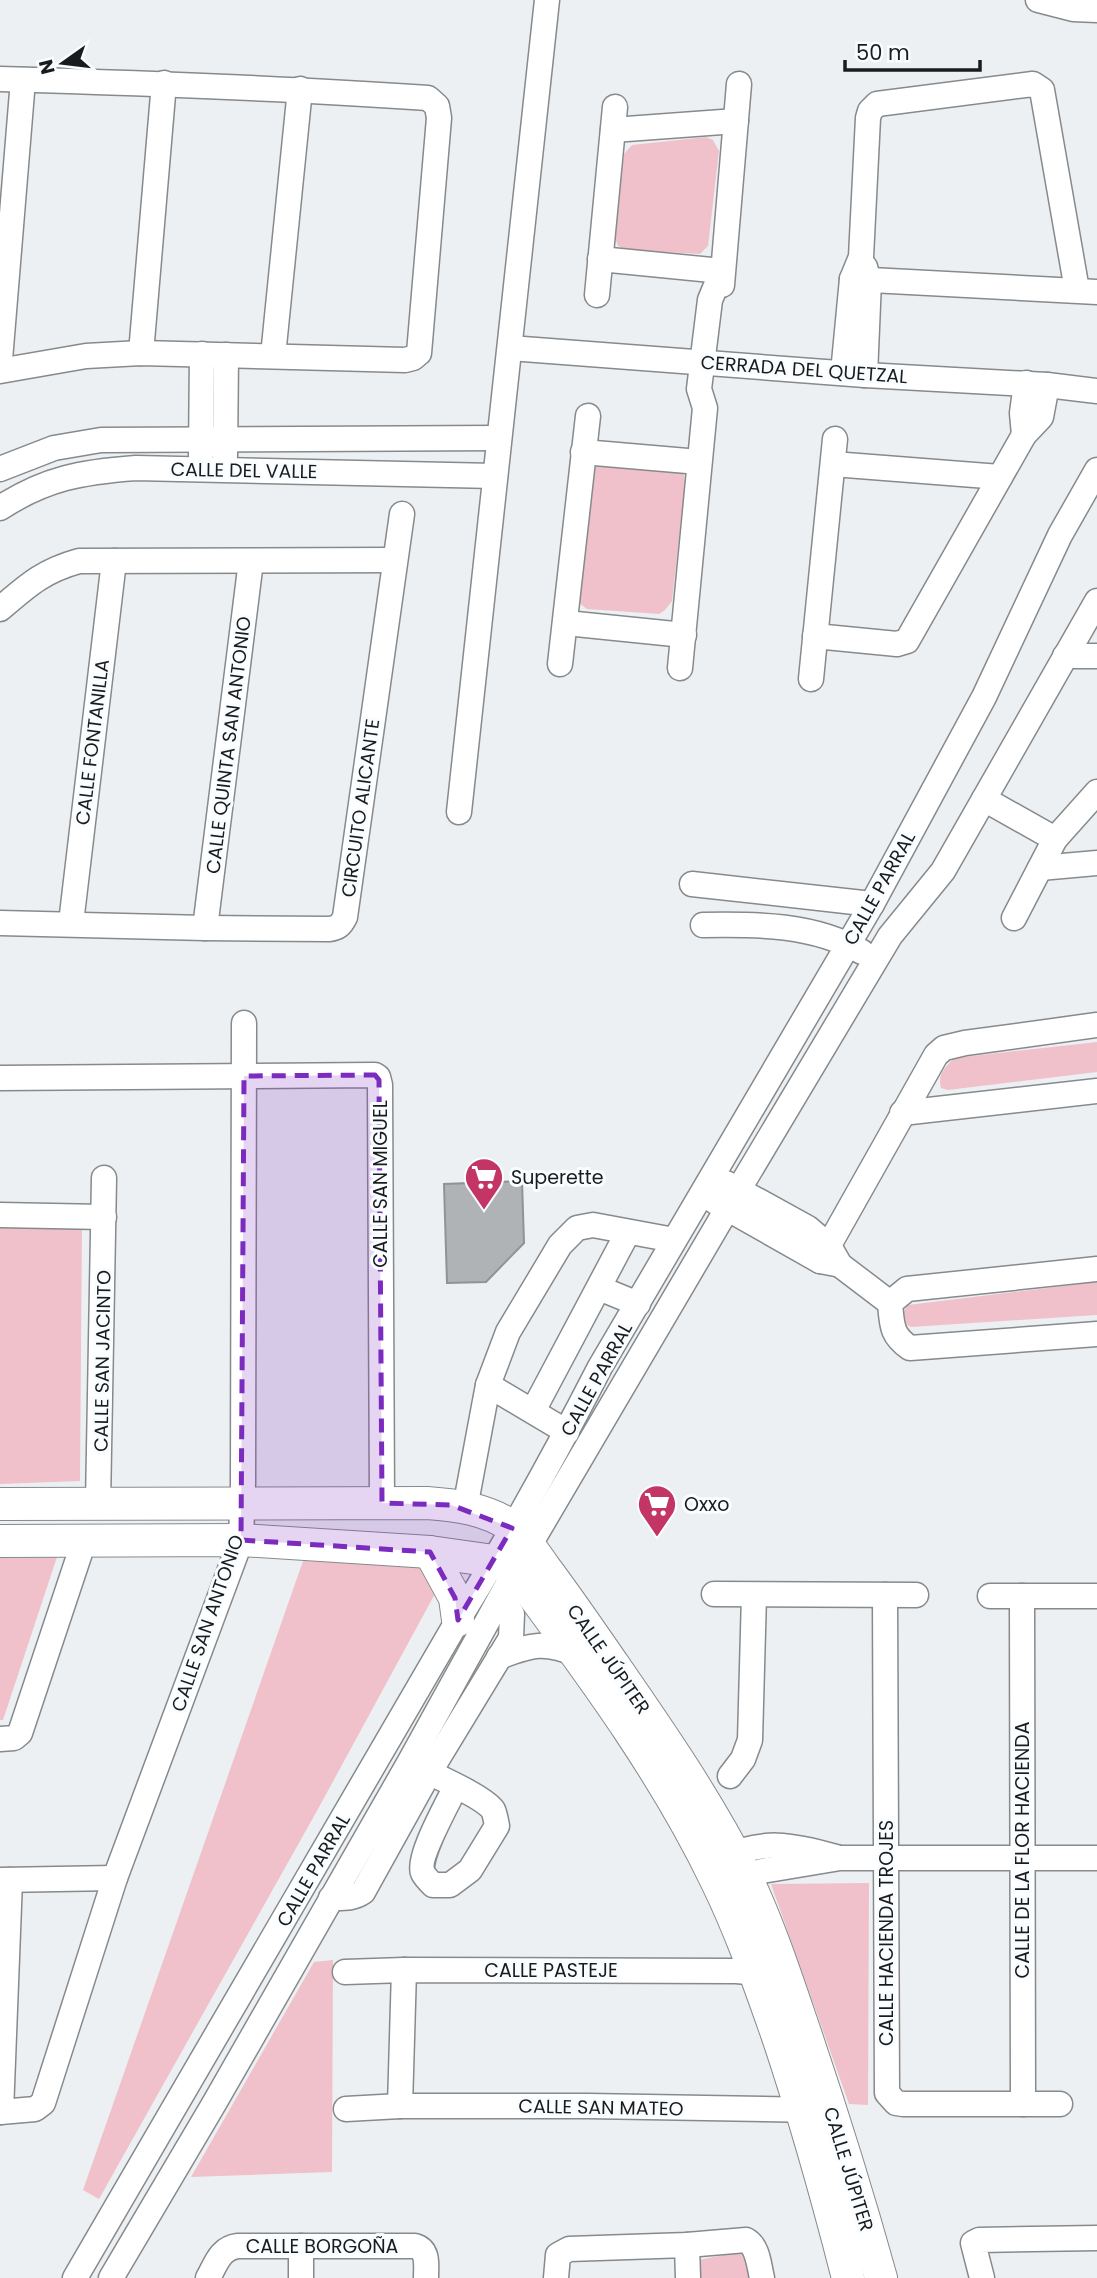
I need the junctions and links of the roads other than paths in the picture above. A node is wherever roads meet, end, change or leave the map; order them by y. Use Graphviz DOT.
graph roads {
  1 [pos="547,0"];
  2 [pos="1038,0"];
  3 [pos="1097,10"];
  4 [pos="11,80"];
  5 [pos="164,83"];
  6 [pos="739,84"];
  7 [pos="300,89"];
  8 [pos="736,121"];
  9 [pos="8,167"];
  10 [pos="600,259"];
  11 [pos="722,271"];
  12 [pos="861,272"];
  13 [pos="1087,291"];
  14 [pos="597,295"];
  15 [pos="2,303"];
  16 [pos="510,348"];
  17 [pos="141,353"];
  18 [pos="214,355"];
  19 [pos="273,356"];
  20 [pos="0,360"];
  21 [pos="710,362"];
  22 [pos="0,371"];
  23 [pos="854,374"];
  24 [pos="1036,384"];
  25 [pos="1097,391"];
  26 [pos="588,416"];
  27 [pos="499,438"];
  28 [pos="214,439"];
  29 [pos="835,439"];
  30 [pos="583,452"];
  31 [pos="699,462"];
  32 [pos="833,464"];
  33 [pos="0,469"];
  34 [pos="213,469"];
  35 [pos="1097,470"];
  36 [pos="495,476"];
  37 [pos="1000,477"];
  38 [pos="0,508"];
  39 [pos="402,514"];
  40 [pos="394,560"];
  41 [pos="114,561"];
  42 [pos="251,561"];
  43 [pos="1097,601"];
  44 [pos="0,609"];
  45 [pos="566,623"];
  46 [pos="684,635"];
  47 [pos="815,636"];
  48 [pos="1065,656"];
  49 [pos="1097,656"];
  50 [pos="560,663"];
  51 [pos="680,668"];
  52 [pos="811,680"];
  53 [pos="1097,792"];
  54 [pos="984,799"];
  55 [pos="459,812"];
  56 [pos="1055,839"];
  57 [pos="1097,863"];
  58 [pos="1040,867"];
  59 [pos="692,884"];
  60 [pos="872,904"];
  61 [pos="1014,918"];
  62 [pos="0,923"];
  63 [pos="71,923"];
  64 [pos="703,925"];
  65 [pos="205,928"];
  66 [pos="848,944"];
  67 [pos="875,959"];
  68 [pos="244,1023"];
  69 [pos="1097,1026"];
  70 [pos="244,1076"];
  71 [pos="0,1078"];
  72 [pos="1097,1091"];
  73 [pos="902,1113"];
  74 [pos="104,1178"];
  75 [pos="707,1185"];
  76 [pos="733,1200"];
  77 [pos="0,1216"];
  78 [pos="104,1217"];
  79 [pos="628,1232"];
  80 [pos="674,1240"];
  81 [pos="830,1257"];
  82 [pos="1097,1269"];
  83 [pos="599,1288"];
  84 [pos="890,1303"];
  85 [pos="638,1304"];
  86 [pos="1097,1335"];
  87 [pos="566,1348"];
  88 [pos="600,1367"];
  89 [pos="626,1382"];
  90 [pos="488,1385"];
  91 [pos="533,1410"];
  92 [pos="567,1432"];
  93 [pos="382,1503"];
  94 [pos="0,1504"];
  95 [pos="98,1504"];
  96 [pos="242,1505"];
  97 [pos="464,1508"];
  98 [pos="240,1540"];
  99 [pos="0,1541"];
  100 [pos="84,1541"];
  101 [pos="430,1552"];
  102 [pos="511,1561"];
  103 [pos="714,1594"];
  104 [pos="754,1595"];
  105 [pos="885,1595"];
  106 [pos="916,1595"];
  107 [pos="990,1595"];
  108 [pos="1022,1596"];
  109 [pos="1097,1596"];
  110 [pos="458,1620"];
  111 [pos="579,1655"];
  112 [pos="499,1657"];
  113 [pos="4,1739"];
  114 [pos="419,1768"];
  115 [pos="730,1776"];
  116 [pos="456,1787"];
  117 [pos="886,1858"];
  118 [pos="1022,1858"];
  119 [pos="1097,1858"];
  120 [pos="726,1869"];
  121 [pos="115,1878"];
  122 [pos="5,1880"];
  123 [pos="404,1970"];
  124 [pos="345,1972"];
  125 [pos="771,1974"];
  126 [pos="1023,2104"];
  127 [pos="1060,2104"];
  128 [pos="400,2106"];
  129 [pos="346,2109"];
  130 [pos="816,2110"];
  131 [pos="1,2112"];
  132 [pos="1097,2238"];
  133 [pos="687,2245"];
  134 [pos="301,2246"];
  135 [pos="75,2278"];
  136 [pos="111,2278"];
  137 [pos="208,2278"];
  138 [pos="301,2278"];
  139 [pos="426,2278"];
  140 [pos="556,2278"];
  141 [pos="688,2278"];
  142 [pos="762,2278"];
  143 [pos="848,2278"];
  144 [pos="881,2278"];
  145 [pos="982,2278"];
  1 -- 16 [label="street"];
  2 -- 3 [label="street"];
  4 -- 5 [label="street"];
  4 -- 9 [label="street"];
  5 -- 7 [label="street"];
  5 -- 17 [label="street"];
  6 -- 8 [label="street"];
  7 -- 19 [label="street"];
  7 -- 19 [label="street"];
  8 -- 10 [label="street"];
  8 -- 11 [label="street"];
  9 -- 15 [label="street"];
  10 -- 11 [label="street"];
  10 -- 14 [label="street"];
  11 -- 21 [label="street"];
  12 -- 13 [label="street"];
  12 -- 13 [label="street"];
  12 -- 23 [label="street"];
  15 -- 20 [label="street"];
  16 -- 21 [label="street, CERRADA DEL QUETZAL"];
  16 -- 27 [label="street"];
  17 -- 18 [label="street"];
  17 -- 22 [label="street"];
  18 -- 19 [label="street"];
  18 -- 28 [label="street"];
  21 -- 23 [label="street, CERRADA DEL QUETZAL"];
  21 -- 31 [label="street"];
  23 -- 24 [label="street, CERRADA DEL QUETZAL"];
  24 -- 25 [label="street, CERRADA DEL QUETZAL"];
  24 -- 37 [label="street"];
  26 -- 30 [label="street"];
  27 -- 28 [label="street, CALLE DEL VALLE"];
  27 -- 36 [label="street"];
  28 -- 33 [label="street, CALLE DEL VALLE"];
  28 -- 34 [label="street"];
  29 -- 32 [label="street"];
  30 -- 31 [label="street"];
  30 -- 45 [label="street"];
  31 -- 46 [label="street"];
  32 -- 37 [label="street"];
  32 -- 47 [label="street"];
  34 -- 36 [label="street, CALLE DEL VALLE"];
  34 -- 38 [label="street, CALLE DEL VALLE"];
  35 -- 60 [label="street, CALLE PARRAL"];
  36 -- 55 [label="street"];
  37 -- 47 [label="street"];
  39 -- 40 [label="street, CIRCUITO ALICANTE"];
  40 -- 42 [label="street"];
  40 -- 65 [label="street, CIRCUITO ALICANTE"];
  41 -- 42 [label="street"];
  41 -- 44 [label="street"];
  41 -- 63 [label="street, CALLE FONTANILLA"];
  42 -- 65 [label="street, CALLE QUINTA SAN ANTONIO"];
  43 -- 48 [label="street, CALLE PARRAL"];
  45 -- 46 [label="street"];
  45 -- 50 [label="street"];
  46 -- 51 [label="street"];
  47 -- 52 [label="street"];
  48 -- 49 [label="street"];
  48 -- 54 [label="street, CALLE PARRAL"];
  53 -- 56 [label="street"];
  54 -- 56 [label="street"];
  54 -- 67 [label="street, CALLE PARRAL"];
  56 -- 58 [label="street"];
  57 -- 58 [label="street"];
  58 -- 61 [label="street"];
  59 -- 60 [label="street"];
  60 -- 66 [label="street, CALLE PARRAL"];
  62 -- 63 [label="street, CIRCUITO ALICANTE"];
  63 -- 65 [label="street, CIRCUITO ALICANTE"];
  64 -- 66 [label="street"];
  66 -- 67 [label="street"];
  66 -- 75 [label="street, CALLE PARRAL"];
  67 -- 76 [label="street, CALLE PARRAL"];
  68 -- 70 [label="street, CALLE SAN ANTONIO"];
  69 -- 73 [label="street"];
  70 -- 71 [label="street, CALLE SAN MIGUEL"];
  70 -- 93 [label="street, CALLE SAN MIGUEL"];
  70 -- 96 [label="street, CALLE SAN ANTONIO"];
  72 -- 73 [label="street"];
  73 -- 81 [label="street"];
  74 -- 78 [label="street, CALLE SAN JACINTO"];
  75 -- 76 [label="street"];
  75 -- 80 [label="street, CALLE PARRAL"];
  76 -- 81 [label="street"];
  76 -- 89 [label="street, CALLE PARRAL"];
  77 -- 78 [label="street"];
  78 -- 95 [label="street, CALLE SAN JACINTO"];
  79 -- 80 [label="street"];
  79 -- 83 [label="street"];
  79 -- 90 [label="street"];
  80 -- 85 [label="street, CALLE PARRAL"];
  81 -- 84 [label="street"];
  82 -- 84 [label="street"];
  83 -- 85 [label="street"];
  83 -- 87 [label="street"];
  84 -- 86 [label="street"];
  85 -- 88 [label="street, CALLE PARRAL"];
  87 -- 88 [label="street"];
  87 -- 91 [label="street"];
  88 -- 89 [label="street"];
  88 -- 92 [label="street, CALLE PARRAL"];
  89 -- 102 [label="street, CALLE PARRAL"];
  90 -- 91 [label="street"];
  90 -- 97 [label="street"];
  91 -- 92 [label="street"];
  92 -- 102 [label="street, CALLE PARRAL"];
  93 -- 96 [label="main road, CALLE JÚPITER"];
  93 -- 97 [label="main road, CALLE JÚPITER"];
  94 -- 95 [label="main road, CALLE JÚPITER"];
  95 -- 96 [label="main road, CALLE JÚPITER"];
  96 -- 98 [label="street, CALLE SAN ANTONIO"];
  97 -- 102 [label="main road, CALLE JÚPITER"];
  98 -- 100 [label="main road"];
  98 -- 101 [label="main road"];
  98 -- 121 [label="street, CALLE SAN ANTONIO"];
  99 -- 100 [label="main road"];
  100 -- 113 [label="street"];
  101 -- 102 [label="main road"];
  101 -- 110 [label="main road"];
  102 -- 110 [label="street, CALLE PARRAL"];
  102 -- 111 [label="main road, CALLE JÚPITER"];
  102 -- 112 [label="street"];
  102 -- 114 [label="street, CALLE PARRAL"];
  102 -- 120 [label="main road, CALLE JÚPITER"];
  103 -- 104 [label="street"];
  104 -- 105 [label="street"];
  104 -- 115 [label="street"];
  105 -- 106 [label="street"];
  105 -- 117 [label="street, CALLE HACIENDA TROJES"];
  107 -- 108 [label="street"];
  108 -- 109 [label="street"];
  108 -- 118 [label="street, CALLE DE LA FLOR HACIENDA"];
  110 -- 135 [label="street, CALLE PARRAL"];
  111 -- 112 [label="street"];
  111 -- 120 [label="main road, CALLE JÚPITER"];
  112 -- 114 [label="street"];
  114 -- 116 [label="street"];
  114 -- 136 [label="street, CALLE PARRAL"];
  117 -- 118 [label="street"];
  117 -- 120 [label="street"];
  117 -- 126 [label="street, CALLE HACIENDA TROJES"];
  118 -- 119 [label="street"];
  118 -- 126 [label="street, CALLE DE LA FLOR HACIENDA"];
  120 -- 125 [label="main road, CALLE JÚPITER"];
  121 -- 122 [label="street"];
  121 -- 131 [label="street, CALLE SAN ANTONIO"];
  122 -- 131 [label="street"];
  123 -- 124 [label="street, CALLE PASTEJE"];
  123 -- 125 [label="street, CALLE PASTEJE"];
  123 -- 128 [label="street"];
  125 -- 130 [label="main road, CALLE JÚPITER"];
  126 -- 127 [label="street, CALLE HACIENDA TROJES"];
  128 -- 129 [label="street, CALLE SAN MATEO"];
  128 -- 130 [label="street, CALLE SAN MATEO"];
  130 -- 143 [label="main road, CALLE JÚPITER"];
  130 -- 144 [label="main road, CALLE JÚPITER"];
  132 -- 145 [label="street"];
  133 -- 140 [label="street"];
  133 -- 141 [label="street"];
  133 -- 142 [label="street"];
  134 -- 137 [label="street, CALLE BORGOÑA"];
  134 -- 138 [label="street"];
  134 -- 139 [label="street, CALLE BORGOÑA"];
}
